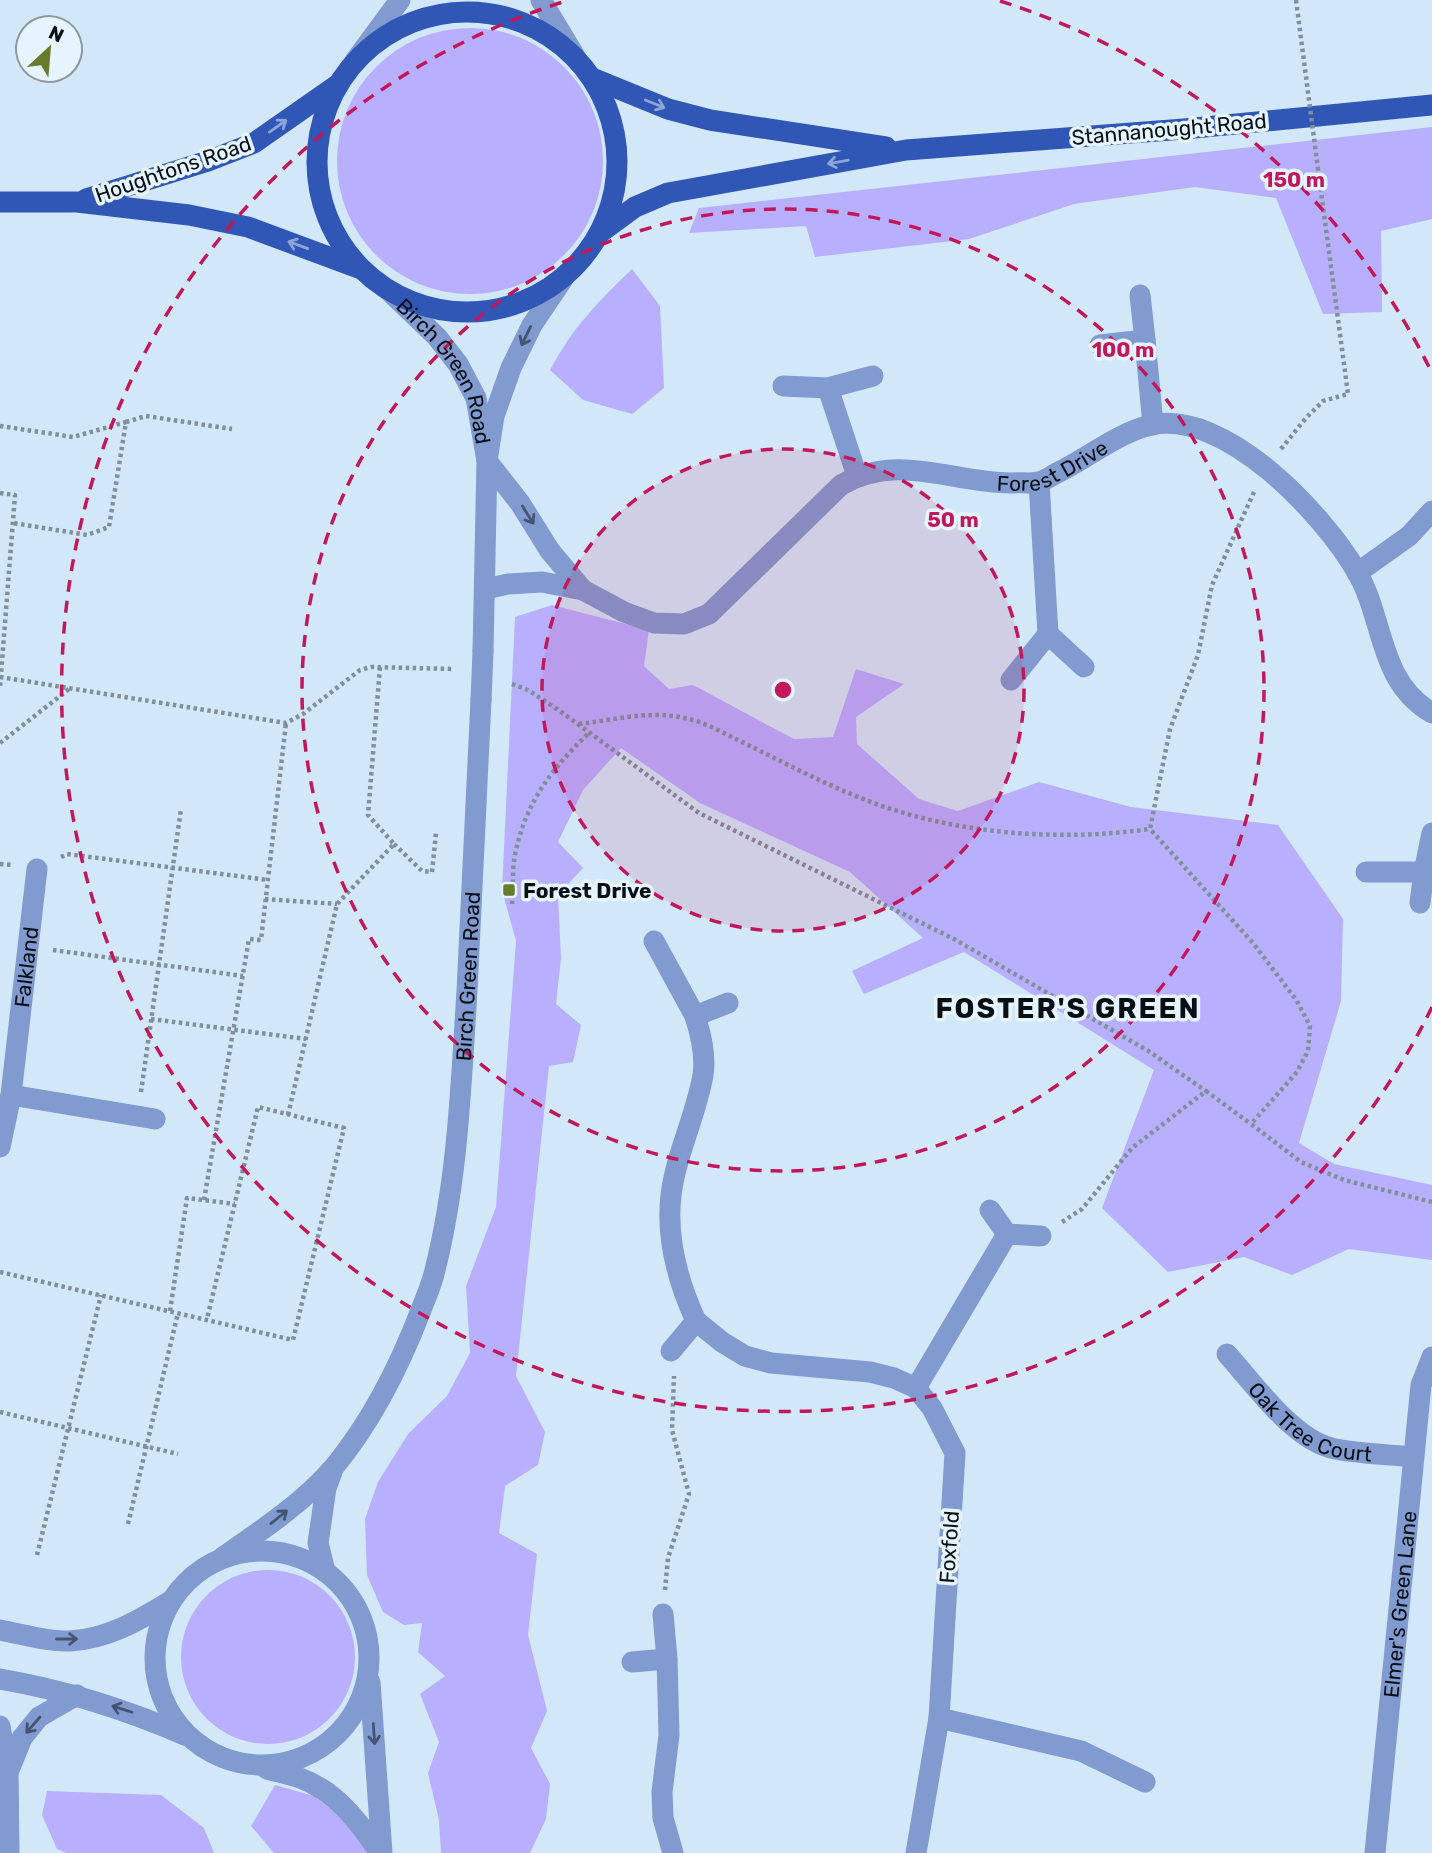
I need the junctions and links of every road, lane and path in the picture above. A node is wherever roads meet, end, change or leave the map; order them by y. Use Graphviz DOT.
graph roads {
  1 [pos="400,0"];
  2 [pos="541,0"];
  3 [pos="1296,0"];
  4 [pos="576,58"];
  5 [pos="355,61"];
  6 [pos="592,78"];
  7 [pos="337,85"];
  8 [pos="1432,105"];
  9 [pos="906,150"];
  10 [pos="0,202"];
  11 [pos="77,202"];
  12 [pos="601,232"];
  13 [pos="361,269"];
  14 [pos="563,279"];
  15 [pos="388,290"];
  16 [pos="1140,295"];
  17 [pos="1144,340"];
  18 [pos="1100,345"];
  19 [pos="873,376"];
  20 [pos="783,386"];
  21 [pos="828,388"];
  22 [pos="126,422"];
  23 [pos="1153,425"];
  24 [pos="0,426"];
  25 [pos="232,429"];
  26 [pos="487,461"];
  27 [pos="1266,469"];
  28 [pos="857,477"];
  29 [pos="1039,482"];
  30 [pos="0,493"];
  31 [pos="1432,511"];
  32 [pos="13,523"];
  33 [pos="1357,573"];
  34 [pos="486,589"];
  35 [pos="583,590"];
  36 [pos="1048,634"];
  37 [pos="380,667"];
  38 [pos="1084,667"];
  39 [pos="453,669"];
  40 [pos="1,677"];
  41 [pos="1011,680"];
  42 [pos="512,684"];
  43 [pos="0,687"];
  44 [pos="70,688"];
  45 [pos="1432,713"];
  46 [pos="286,723"];
  47 [pos="578,724"];
  48 [pos="589,733"];
  49 [pos="0,743"];
  50 [pos="181,809"];
  51 [pos="1150,829"];
  52 [pos="436,833"];
  53 [pos="1432,833"];
  54 [pos="394,844"];
  55 [pos="173,868"];
  56 [pos="37,869"];
  57 [pos="1366,872"];
  58 [pos="1424,872"];
  59 [pos="268,880"];
  60 [pos="265,899"];
  61 [pos="1420,903"];
  62 [pos="337,904"];
  63 [pos="512,904"];
  64 [pos="654,941"];
  65 [pos="28,946"];
  66 [pos="159,964"];
  67 [pos="243,976"];
  68 [pos="728,1003"];
  69 [pos="695,1016"];
  70 [pos="151,1019"];
  71 [pos="235,1030"];
  72 [pos="306,1040"];
  73 [pos="1206,1090"];
  74 [pos="10,1095"];
  75 [pos="288,1115"];
  76 [pos="146,1118"];
  77 [pos="1251,1124"];
  78 [pos="0,1147"];
  79 [pos="204,1200"];
  80 [pos="1432,1202"];
  81 [pos="235,1204"];
  82 [pos="990,1210"];
  83 [pos="1007,1234"];
  84 [pos="1041,1236"];
  85 [pos="0,1272"];
  86 [pos="101,1295"];
  87 [pos="170,1311"];
  88 [pos="178,1313"];
  89 [pos="207,1320"];
  90 [pos="696,1321"];
  91 [pos="671,1351"];
  92 [pos="1227,1354"];
  93 [pos="1432,1357"];
  94 [pos="916,1388"];
  95 [pos="0,1412"];
  96 [pos="68,1428"];
  97 [pos="147,1446"];
  98 [pos="178,1454"];
  99 [pos="1413,1457"];
  100 [pos="334,1467"];
  101 [pos="128,1524"];
  102 [pos="37,1555"];
  103 [pos="223,1557"];
  104 [pos="325,1571"];
  105 [pos="169,1602"];
  106 [pos="663,1614"];
  107 [pos="0,1630"];
  108 [pos="667,1659"];
  109 [pos="632,1662"];
  110 [pos="369,1666"];
  111 [pos="0,1679"];
  112 [pos="77,1695"];
  113 [pos="939,1718"];
  114 [pos="0,1726"];
  115 [pos="186,1735"];
  116 [pos="252,1765"];
  117 [pos="8,1772"];
  118 [pos="1145,1782"];
  119 [pos="9,1853"];
  120 [pos="381,1853"];
  121 [pos="673,1853"];
  122 [pos="916,1853"];
  123 [pos="1375,1853"];
  1 -- 5 [label="street"];
  2 -- 4 [label="street"];
  3 -- 27 [label="path, bridge"];
  4 -- 5 [label="main road"];
  4 -- 6 [label="main road"];
  5 -- 7 [label="main road"];
  6 -- 9 [label="main road, Stannanought Road, one-way"];
  6 -- 12 [label="main road"];
  11 -- 7 [label="main road, Houghtons Road, one-way"];
  7 -- 13 [label="main road"];
  8 -- 9 [label="main road, Stannanought Road"];
  9 -- 12 [label="main road, Stannanought Road, one-way"];
  10 -- 11 [label="main road, Houghtons Road"];
  13 -- 11 [label="main road, Houghtons Road, one-way"];
  12 -- 14 [label="main road"];
  13 -- 15 [label="main road"];
  14 -- 15 [label="main road"];
  14 -- 26 [label="street, Birch Green Road, one-way"];
  15 -- 26 [label="street, Birch Green Road"];
  16 -- 17 [label="street"];
  17 -- 18 [label="street"];
  17 -- 23 [label="street"];
  19 -- 21 [label="street"];
  20 -- 21 [label="street"];
  21 -- 28 [label="street"];
  22 -- 24 [label="path"];
  22 -- 25 [label="path"];
  22 -- 32 [label="path"];
  23 -- 27 [label="street, Forest Drive"];
  23 -- 29 [label="street, Forest Drive"];
  26 -- 34 [label="street, Birch Green Road"];
  26 -- 35 [label="street, Forest Drive, one-way"];
  27 -- 33 [label="street, Forest Drive"];
  27 -- 51 [label="path"];
  28 -- 29 [label="street, Forest Drive"];
  28 -- 35 [label="street, Forest Drive"];
  29 -- 36 [label="street"];
  30 -- 32 [label="path"];
  31 -- 33 [label="street"];
  32 -- 40 [label="path"];
  33 -- 45 [label="street, Forest Drive"];
  34 -- 35 [label="street, Forest Drive"];
  34 -- 100 [label="street, Birch Green Road, bridge"];
  36 -- 38 [label="street"];
  36 -- 41 [label="street"];
  37 -- 39 [label="path"];
  37 -- 46 [label="path"];
  37 -- 54 [label="path"];
  40 -- 43 [label="path"];
  40 -- 44 [label="path"];
  42 -- 47 [label="path"];
  44 -- 46 [label="path"];
  44 -- 49 [label="path"];
  46 -- 59 [label="path"];
  47 -- 48 [label="path"];
  47 -- 51 [label="path"];
  48 -- 63 [label="path"];
  48 -- 73 [label="path"];
  50 -- 55 [label="path"];
  51 -- 77 [label="path"];
  52 -- 54 [label="path"];
  53 -- 58 [label="street"];
  54 -- 62 [label="path"];
  55 -- 56 [label="path"];
  55 -- 59 [label="path"];
  55 -- 66 [label="path"];
  56 -- 65 [label="street, Falkland"];
  57 -- 58 [label="street"];
  58 -- 61 [label="street"];
  59 -- 60 [label="path"];
  60 -- 62 [label="path"];
  60 -- 67 [label="path"];
  62 -- 72 [label="path"];
  64 -- 69 [label="street"];
  65 -- 66 [label="path"];
  65 -- 74 [label="street, Falkland"];
  66 -- 67 [label="path"];
  66 -- 70 [label="path"];
  67 -- 71 [label="path"];
  68 -- 69 [label="street"];
  69 -- 90 [label="street"];
  70 -- 71 [label="path"];
  70 -- 76 [label="path"];
  71 -- 72 [label="path"];
  71 -- 79 [label="path"];
  72 -- 75 [label="path"];
  73 -- 77 [label="path"];
  73 -- 84 [label="path"];
  74 -- 76 [label="street"];
  74 -- 78 [label="street, Falkland"];
  75 -- 81 [label="path"];
  75 -- 89 [label="path"];
  77 -- 80 [label="path"];
  79 -- 81 [label="path"];
  79 -- 87 [label="path"];
  81 -- 89 [label="path"];
  82 -- 83 [label="street"];
  83 -- 84 [label="street"];
  83 -- 94 [label="street"];
  85 -- 86 [label="path"];
  86 -- 87 [label="path"];
  86 -- 96 [label="path"];
  87 -- 88 [label="path"];
  88 -- 89 [label="path"];
  88 -- 97 [label="path"];
  90 -- 91 [label="street"];
  90 -- 94 [label="street"];
  91 -- 106 [label="path"];
  92 -- 99 [label="street, Oak Tree Court"];
  93 -- 99 [label="street, Elmer's Green Lane"];
  94 -- 113 [label="street, Foxfold"];
  95 -- 96 [label="path"];
  96 -- 97 [label="path"];
  96 -- 102 [label="path"];
  97 -- 98 [label="path"];
  97 -- 101 [label="path"];
  99 -- 123 [label="street, Elmer's Green Lane"];
  103 -- 100 [label="street, Birch Green Road, one-way"];
  100 -- 104 [label="street, Birch Green Road"];
  103 -- 104 [label="street"];
  103 -- 105 [label="street"];
  104 -- 110 [label="street"];
  107 -- 105 [label="street, one-way"];
  105 -- 115 [label="street"];
  106 -- 108 [label="street"];
  108 -- 109 [label="street"];
  108 -- 121 [label="street"];
  110 -- 116 [label="street"];
  110 -- 120 [label="street, one-way"];
  111 -- 112 [label="street"];
  115 -- 112 [label="street, one-way"];
  112 -- 117 [label="street, one-way"];
  113 -- 118 [label="street"];
  113 -- 122 [label="street, Foxfold"];
  114 -- 117 [label="street"];
  115 -- 116 [label="street"];
  116 -- 120 [label="street"];
  117 -- 119 [label="street"];
}
